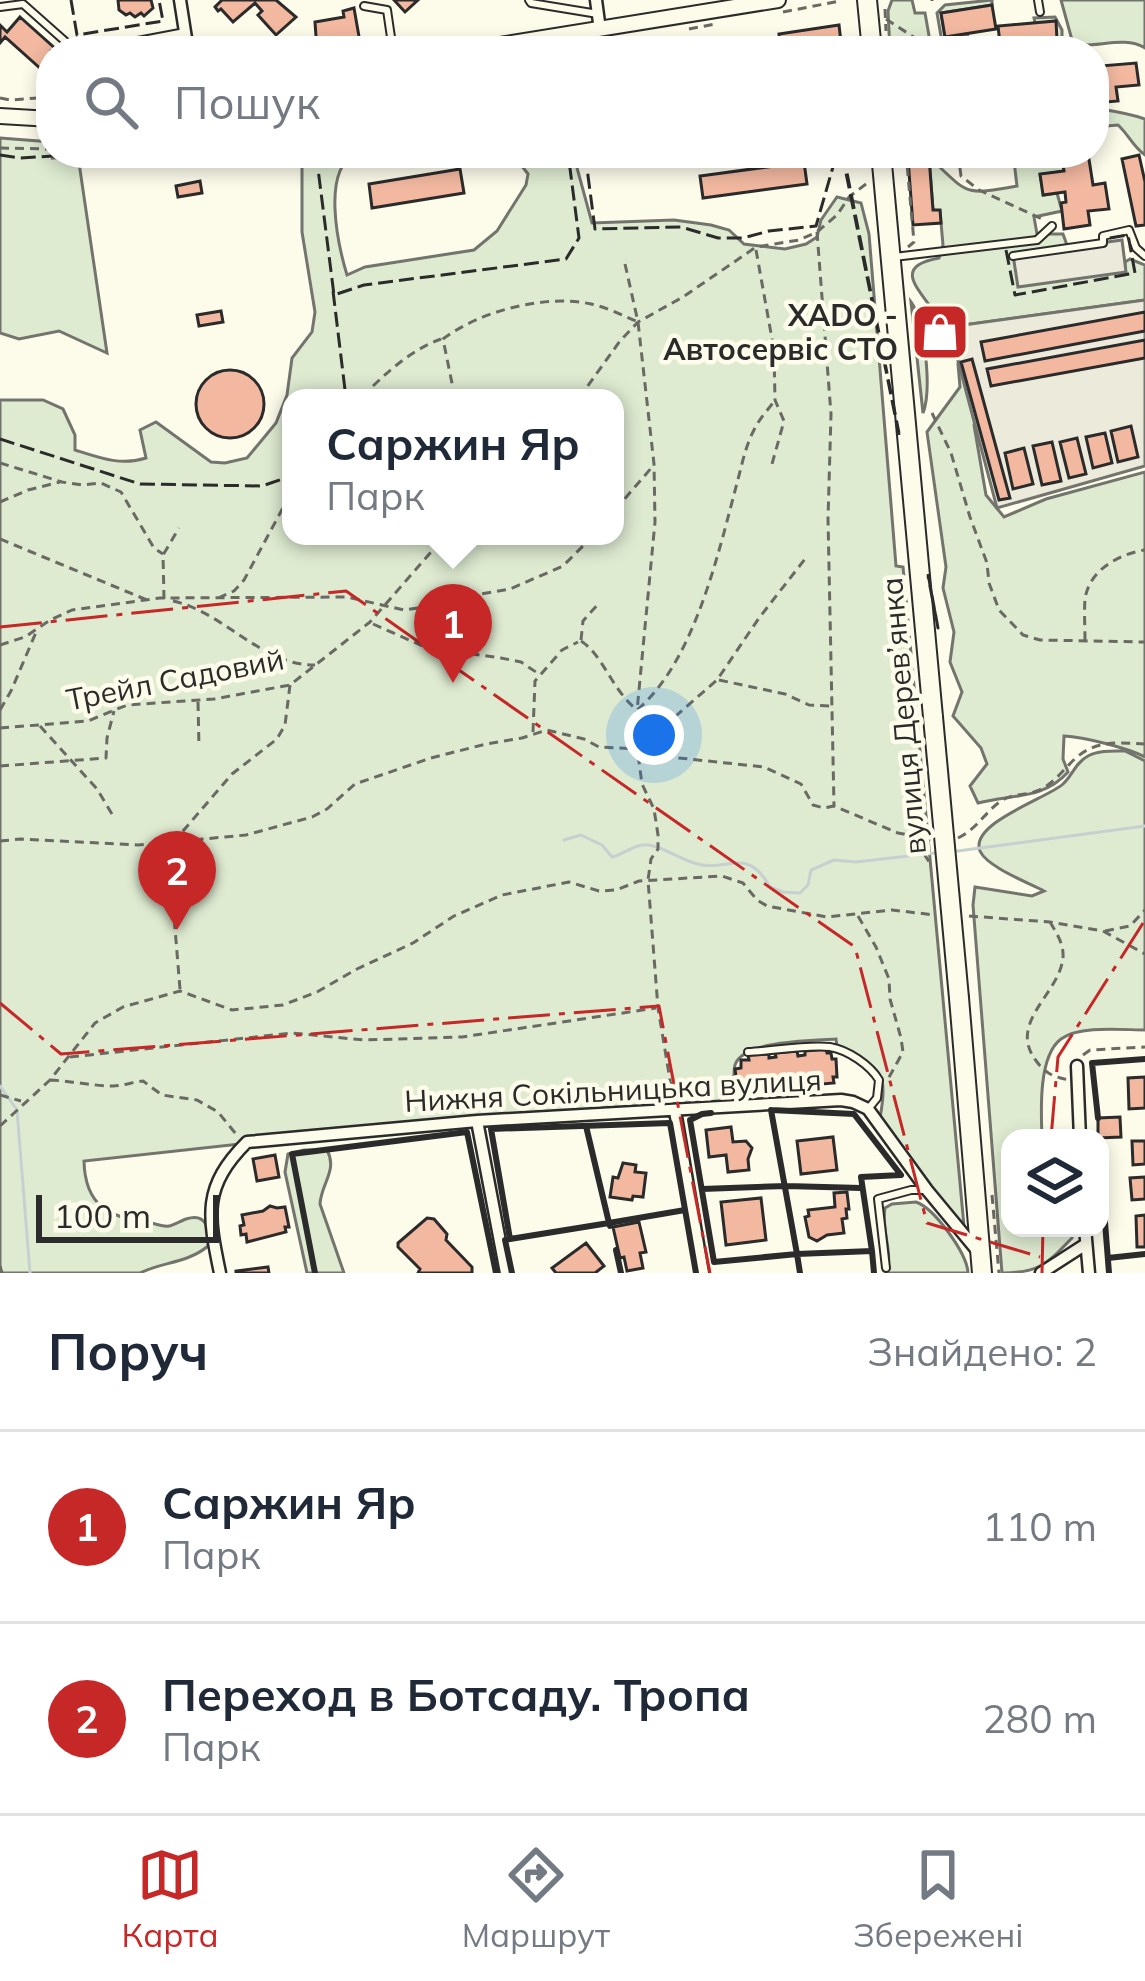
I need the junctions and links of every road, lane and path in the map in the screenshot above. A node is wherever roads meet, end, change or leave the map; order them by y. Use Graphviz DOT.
graph roads {
  1 [pos="180,0"];
  2 [pos="529,0"];
  3 [pos="596,0"];
  4 [pos="778,0"];
  5 [pos="867,0"];
  6 [pos="1038,0"];
  7 [pos="720,4"];
  8 [pos="364,6"];
  9 [pos="0,7"];
  10 [pos="1040,12"];
  11 [pos="886,19"];
  12 [pos="599,22"];
  13 [pos="185,32"];
  14 [pos="62,36"];
  15 [pos="163,36"];
  16 [pos="186,36"];
  17 [pos="391,36"];
  18 [pos="533,36"];
  19 [pos="871,36"];
  20 [pos="912,36"];
  21 [pos="0,98"];
  22 [pos="36,98"];
  23 [pos="0,116"];
  24 [pos="36,117"];
  25 [pos="0,148"];
  26 [pos="36,151"];
  27 [pos="883,168"];
  28 [pos="907,168"];
  29 [pos="960,168"];
  30 [pos="869,181"];
  31 [pos="1052,226"];
  32 [pos="817,232"];
  33 [pos="756,247"];
  34 [pos="897,255"];
  35 [pos="1013,256"];
  36 [pos="1145,256"];
  37 [pos="625,264"];
  38 [pos="638,322"];
  39 [pos="443,339"];
  40 [pos="373,386"];
  41 [pos="452,389"];
  42 [pos="585,389"];
  43 [pos="775,400"];
  44 [pos="932,412"];
  45 [pos="0,464"];
  46 [pos="654,464"];
  47 [pos="772,464"];
  48 [pos="62,482"];
  49 [pos="624,499"];
  50 [pos="0,502"];
  51 [pos="282,510"];
  52 [pos="179,528"];
  53 [pos="0,539"];
  54 [pos="437,545"];
  55 [pos="584,545"];
  56 [pos="1145,550"];
  57 [pos="163,554"];
  58 [pos="806,559"];
  59 [pos="164,598"];
  60 [pos="216,598"];
  61 [pos="149,600"];
  62 [pos="598,603"];
  63 [pos="384,606"];
  64 [pos="370,622"];
  65 [pos="38,628"];
  66 [pos="1085,640"];
  67 [pos="581,641"];
  68 [pos="1145,642"];
  69 [pos="0,644"];
  70 [pos="316,665"];
  71 [pos="539,674"];
  72 [pos="717,680"];
  73 [pos="290,685"];
  74 [pos="2,689"];
  75 [pos="9,694"];
  76 [pos="198,700"];
  77 [pos="831,706"];
  78 [pos="0,710"];
  79 [pos="114,710"];
  80 [pos="637,710"];
  81 [pos="39,724"];
  82 [pos="0,728"];
  83 [pos="533,734"];
  84 [pos="1145,745"];
  85 [pos="638,746"];
  86 [pos="199,747"];
  87 [pos="72,761"];
  88 [pos="0,766"];
  89 [pos="834,806"];
  90 [pos="115,819"];
  91 [pos="0,841"];
  92 [pos="168,844"];
  93 [pos="648,880"];
  94 [pos="1145,910"];
  95 [pos="1103,931"];
  96 [pos="1145,954"];
  97 [pos="180,991"];
  98 [pos="658,1008"];
  99 [pos="1145,1048"];
  100 [pos="748,1052"];
  101 [pos="70,1057"];
  102 [pos="1077,1066"];
  103 [pos="50,1080"];
  104 [pos="1076,1082"];
  105 [pos="0,1095"];
  106 [pos="877,1098"];
  107 [pos="24,1102"];
  108 [pos="868,1109"];
  109 [pos="675,1111"];
  110 [pos="477,1121"];
  111 [pos="0,1126"];
  112 [pos="1079,1129"];
  113 [pos="247,1142"];
  114 [pos="927,1190"];
  115 [pos="1086,1237"];
  116 [pos="1086,1244"];
  117 [pos="981,1264"];
  118 [pos="886,1268"];
  119 [pos="220,1273"];
  120 [pos="506,1273"];
  121 [pos="704,1273"];
  122 [pos="1041,1273"];
  123 [pos="1089,1273"];
  1 -- 13 [label="street"];
  2 -- 12 [label="lane"];
  3 -- 12 [label="street"];
  4 -- 7 [label="street"];
  5 -- 19 [label="main road"];
  6 -- 10 [label="lane"];
  7 -- 12 [label="street"];
  8 -- 17 [label="lane"];
  9 -- 14 [label="lane"];
  11 -- 20 [label="path"];
  12 -- 18 [label="street"];
  13 -- 15 [label="lane"];
  13 -- 16 [label="street"];
  21 -- 22 [label="path"];
  23 -- 24 [label="street"];
  25 -- 26 [label="path"];
  27 -- 34 [label="main road, вулиця Дерев’янка"];
  28 -- 34 [label="path"];
  29 -- 31 [label="path"];
  30 -- 32 [label="path"];
  31 -- 34 [label="lane"];
  32 -- 33 [label="path"];
  32 -- 77 [label="path"];
  33 -- 38 [label="path"];
  33 -- 43 [label="path"];
  34 -- 117 [label="main road, вулиця Дерев’янка, bridge"];
  35 -- 36 [label="lane"];
  37 -- 38 [label="path"];
  38 -- 39 [label="path"];
  38 -- 42 [label="path"];
  38 -- 46 [label="path"];
  39 -- 40 [label="path"];
  39 -- 41 [label="path"];
  43 -- 47 [label="path"];
  43 -- 80 [label="path"];
  44 -- 66 [label="path"];
  45 -- 48 [label="path"];
  46 -- 49 [label="path"];
  46 -- 80 [label="path"];
  48 -- 50 [label="path"];
  48 -- 57 [label="path"];
  51 -- 60 [label="path"];
  52 -- 57 [label="path"];
  53 -- 61 [label="path"];
  54 -- 63 [label="path, Трейл Садовий"];
  55 -- 63 [label="path"];
  56 -- 66 [label="path"];
  57 -- 59 [label="path"];
  58 -- 72 [label="path"];
  59 -- 60 [label="path"];
  59 -- 61 [label="path"];
  59 -- 70 [label="path"];
  60 -- 63 [label="path"];
  61 -- 65 [label="path"];
  62 -- 67 [label="path"];
  63 -- 64 [label="path, Трейл Садовий"];
  64 -- 70 [label="path, Трейл Садовий"];
  64 -- 71 [label="path"];
  65 -- 69 [label="path"];
  65 -- 75 [label="path"];
  66 -- 68 [label="path"];
  67 -- 71 [label="path"];
  67 -- 80 [label="path"];
  70 -- 73 [label="path, Трейл Садовий"];
  71 -- 83 [label="path"];
  72 -- 77 [label="path"];
  72 -- 85 [label="path"];
  73 -- 76 [label="path, Трейл Садовий"];
  73 -- 92 [label="path"];
  74 -- 75 [label="path"];
  75 -- 78 [label="path"];
  76 -- 79 [label="path, Трейл Садовий"];
  76 -- 86 [label="path"];
  77 -- 89 [label="path"];
  79 -- 81 [label="path, Трейл Садовий"];
  79 -- 87 [label="path"];
  80 -- 85 [label="path"];
  81 -- 82 [label="path, Трейл Садовий"];
  81 -- 87 [label="path"];
  83 -- 85 [label="path"];
  83 -- 92 [label="path"];
  84 -- 89 [label="path"];
  85 -- 89 [label="path"];
  85 -- 93 [label="path"];
  87 -- 88 [label="path"];
  87 -- 90 [label="path"];
  91 -- 92 [label="path"];
  92 -- 97 [label="path"];
  93 -- 97 [label="path"];
  93 -- 98 [label="path"];
  93 -- 106 [label="path"];
  94 -- 95 [label="path"];
  95 -- 96 [label="path"];
  95 -- 104 [label="path"];
  97 -- 101 [label="path"];
  98 -- 101 [label="path"];
  98 -- 109 [label="path"];
  99 -- 102 [label="path"];
  100 -- 106 [label="lane"];
  101 -- 103 [label="path"];
  102 -- 104 [label="street"];
  103 -- 107 [label="path"];
  103 -- 113 [label="path"];
  104 -- 112 [label="street"];
  105 -- 107 [label="path"];
  106 -- 108 [label="lane"];
  107 -- 111 [label="path"];
  108 -- 109 [label="street, Нижня Сокільницька вулиця"];
  108 -- 114 [label="street"];
  109 -- 110 [label="street, Нижня Сокільницька вулиця"];
  109 -- 121 [label="street"];
  110 -- 113 [label="street, Нижня Сокільницька вулиця"];
  110 -- 120 [label="street"];
  113 -- 119 [label="street"];
  114 -- 117 [label="street"];
  114 -- 118 [label="lane"];
  115 -- 116 [label="street"];
  116 -- 122 [label="street"];
  116 -- 123 [label="street"];
}
